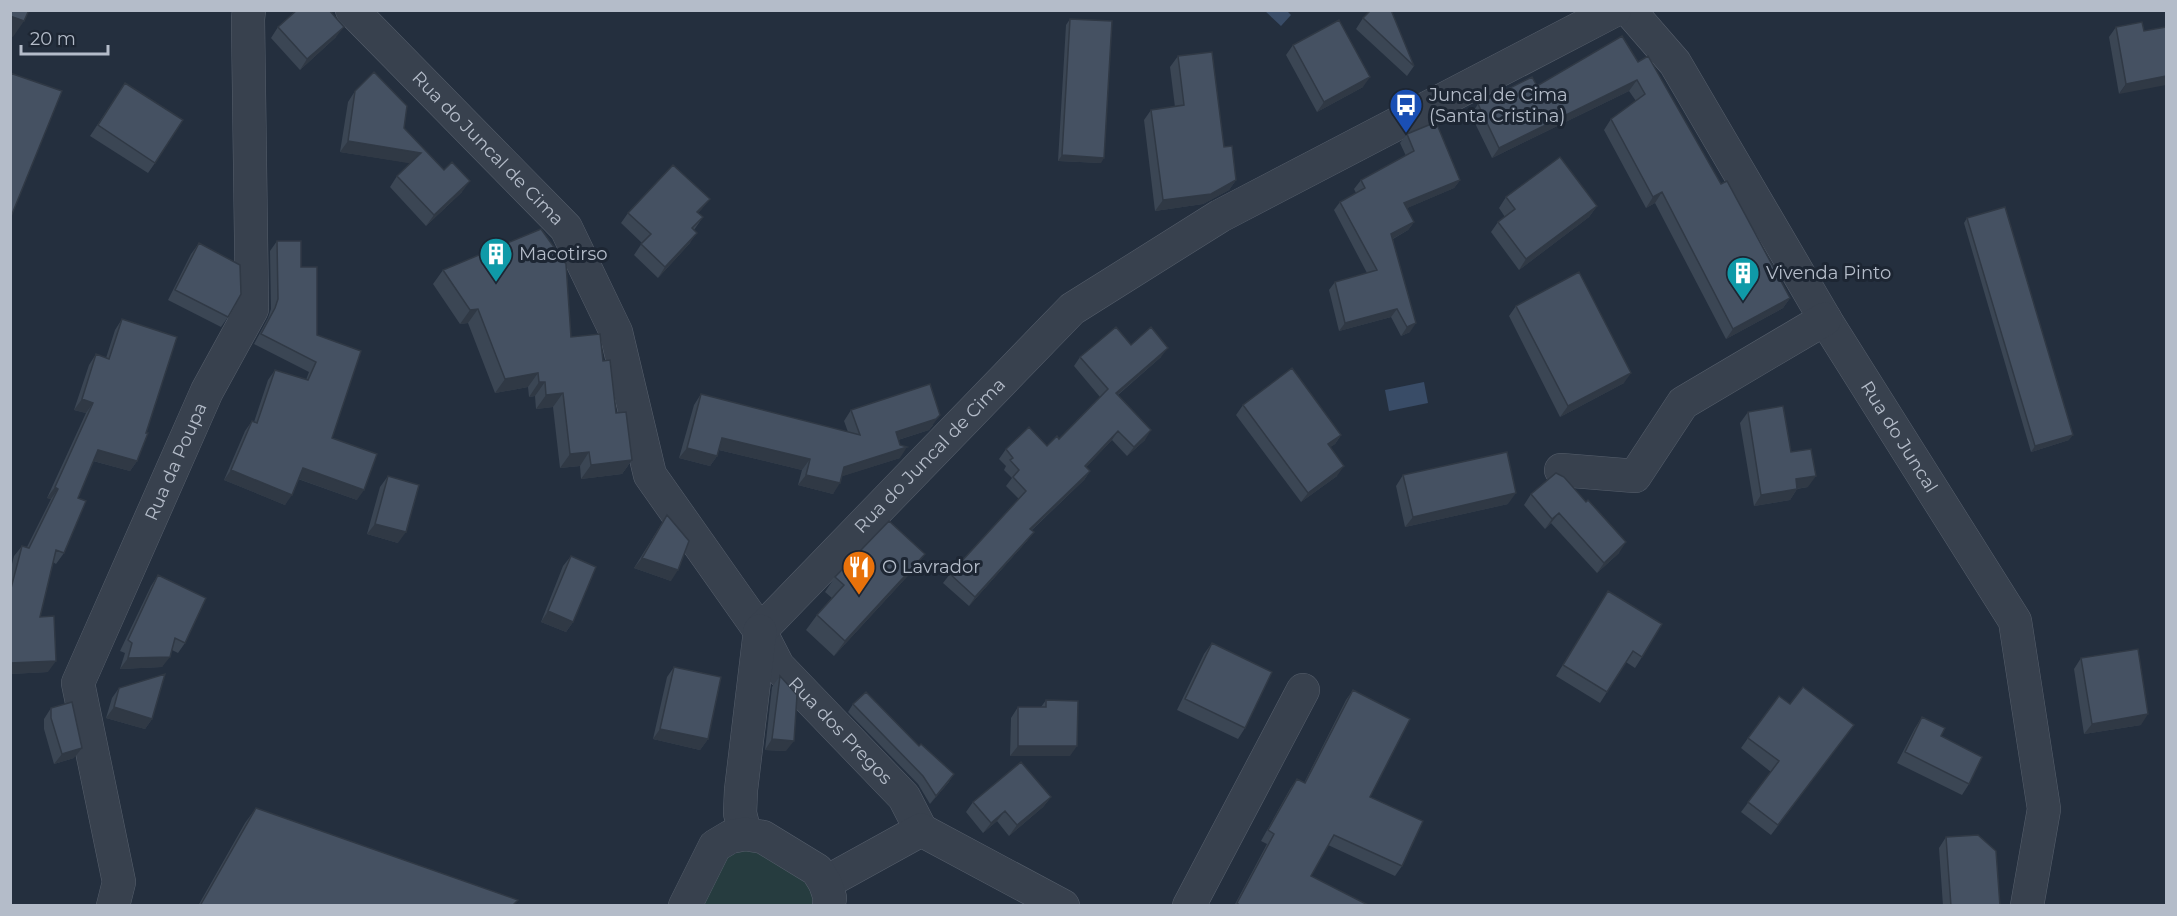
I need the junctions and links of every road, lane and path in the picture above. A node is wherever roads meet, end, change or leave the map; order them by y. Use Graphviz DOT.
graph roads {
  1 [pos="249,10"];
  2 [pos="352,10"];
  3 [pos="1615,10"];
  4 [pos="1629,10"];
  5 [pos="1825,319"];
  6 [pos="1561,470"];
  7 [pos="760,631"];
  8 [pos="1303,690"];
  9 [pos="921,830"];
  10 [pos="745,834"];
  11 [pos="827,894"];
  12 [pos="113,906"];
  13 [pos="685,906"];
  14 [pos="1063,906"];
  15 [pos="1189,906"];
  16 [pos="2027,906"];
  1 -- 12 [label="street, Rua da Poupa"];
  2 -- 7 [label="street, Rua do Juncal de Cima"];
  3 -- 7 [label="street, Rua do Juncal de Cima"];
  4 -- 5 [label="street, Rua do Juncal"];
  5 -- 6 [label="street"];
  5 -- 16 [label="street, Rua do Juncal"];
  7 -- 9 [label="street, Rua dos Pregos"];
  7 -- 10 [label="street"];
  8 -- 15 [label="street"];
  9 -- 11 [label="street"];
  9 -- 14 [label="street"];
  10 -- 11 [label="street"];
  10 -- 13 [label="street"];
}
